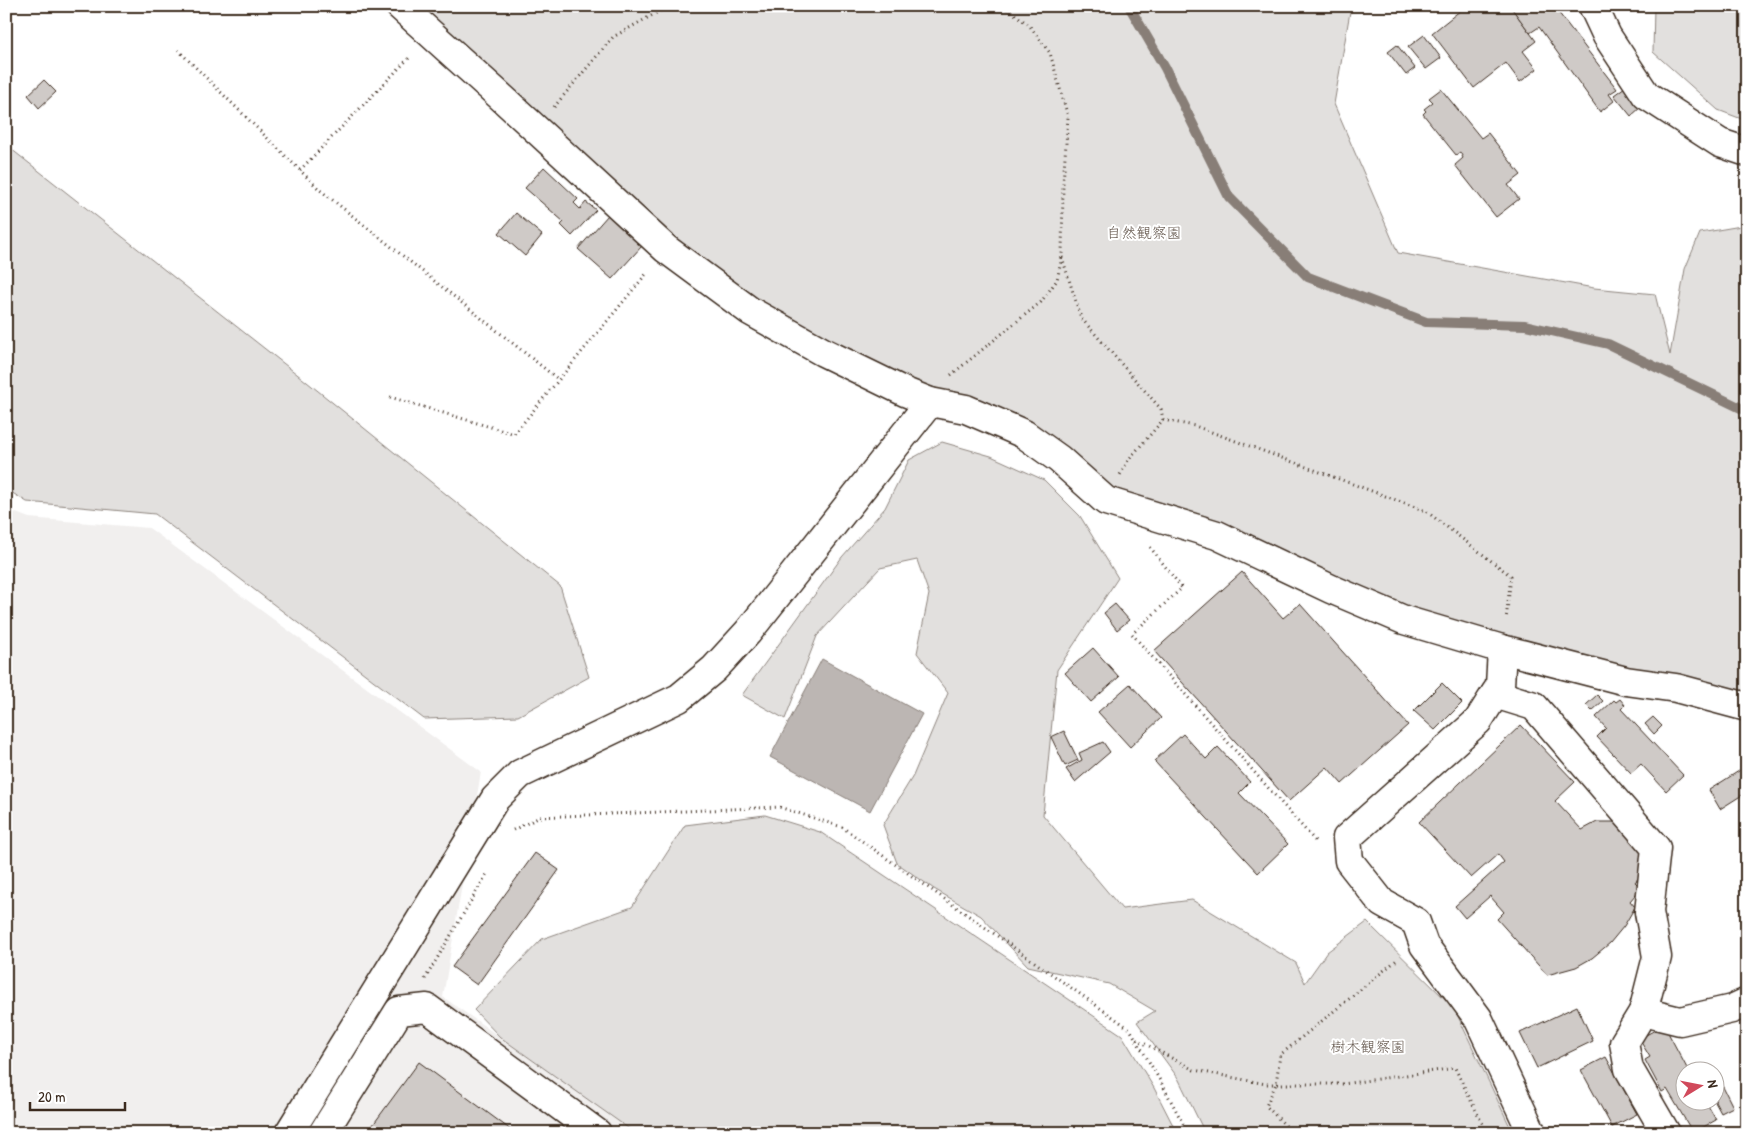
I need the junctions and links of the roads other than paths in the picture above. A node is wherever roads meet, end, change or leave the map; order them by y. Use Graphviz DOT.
graph roads {
  1 [pos="400,6"];
  2 [pos="1593,6"];
  3 [pos="1747,152"];
  4 [pos="930,402"];
  5 [pos="1502,649"];
  6 [pos="1495,694"];
  7 [pos="1747,707"];
  8 [pos="1747,1002"];
  9 [pos="1642,1012"];
  10 [pos="289,1133"];
  11 [pos="323,1133"];
  12 [pos="596,1133"];
  13 [pos="1532,1133"];
  14 [pos="1666,1133"];
  1 -- 4 [label="street"];
  2 -- 3 [label="street"];
  4 -- 5 [label="street"];
  4 -- 10 [label="street"];
  5 -- 6 [label="street"];
  5 -- 7 [label="street"];
  6 -- 9 [label="street"];
  6 -- 13 [label="street"];
  8 -- 9 [label="street"];
  9 -- 14 [label="street"];
  11 -- 12 [label="street"];
}
